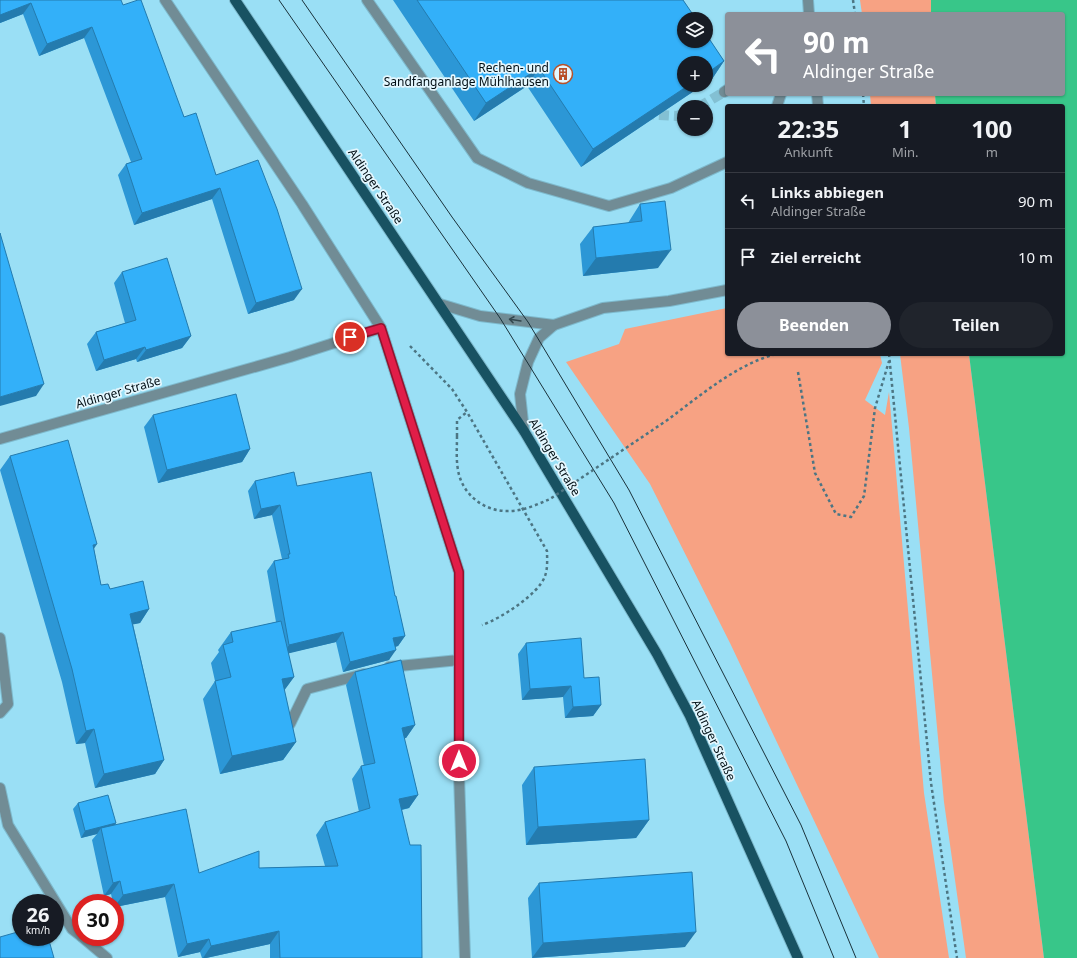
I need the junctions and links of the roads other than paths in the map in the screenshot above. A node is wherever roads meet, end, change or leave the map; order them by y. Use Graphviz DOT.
graph roads {
  1 [pos="165,0"];
  2 [pos="235,0"];
  3 [pos="367,0"];
  4 [pos="808,0"];
  5 [pos="810,12"];
  6 [pos="725,163"];
  7 [pos="725,290"];
  8 [pos="440,304"];
  9 [pos="554,325"];
  10 [pos="381,328"];
  11 [pos="524,431"];
  12 [pos="0,439"];
  13 [pos="0,638"];
  14 [pos="458,660"];
  15 [pos="0,713"];
  16 [pos="290,724"];
  17 [pos="0,788"];
  18 [pos="72,929"];
  19 [pos="92,946"];
  20 [pos="107,958"];
  21 [pos="465,958"];
  22 [pos="798,958"];
  1 -- 10 [label="street"];
  2 -- 8 [label="main road, Aldinger Straße"];
  3 -- 6 [label="street"];
  4 -- 5 [label="street"];
  7 -- 9 [label="street"];
  9 -- 8 [label="street, one-way"];
  8 -- 11 [label="main road, Aldinger Straße"];
  9 -- 11 [label="street"];
  10 -- 12 [label="street, Aldinger Straße"];
  10 -- 14 [label="street"];
  11 -- 22 [label="main road, Aldinger Straße"];
  13 -- 15 [label="street"];
  14 -- 16 [label="street"];
  14 -- 21 [label="street"];
  17 -- 18 [label="street"];
  19 -- 20 [label="street"];
}
